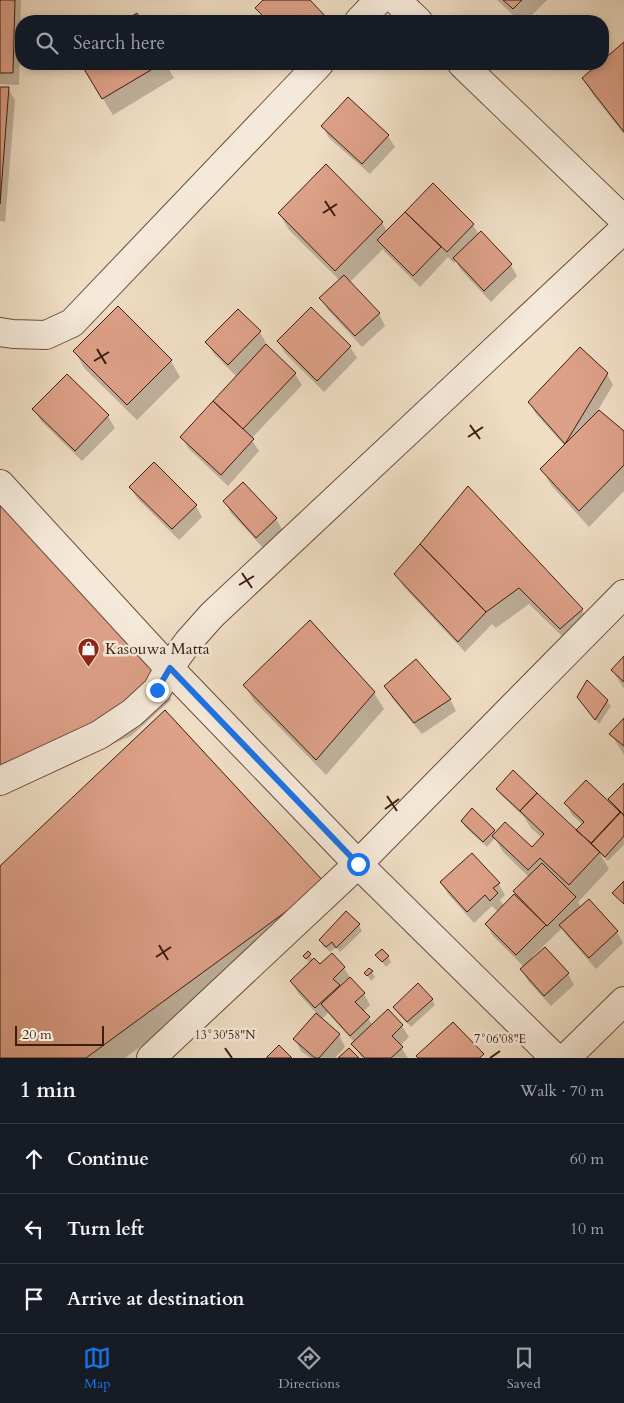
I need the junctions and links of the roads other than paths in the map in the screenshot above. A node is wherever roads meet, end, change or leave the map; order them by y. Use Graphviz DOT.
graph roads {
  1 [pos="379,0"];
  2 [pos="396,0"];
  3 [pos="365,15"];
  4 [pos="412,15"];
  5 [pos="312,70"];
  6 [pos="468,70"];
  7 [pos="624,220"];
  8 [pos="624,229"];
  9 [pos="0,332"];
  10 [pos="0,484"];
  11 [pos="624,594"];
  12 [pos="170,668"];
  13 [pos="0,781"];
  14 [pos="358,864"];
  15 [pos="624,1001"];
  16 [pos="151,1058"];
  17 [pos="555,1058"];
  18 [pos="566,1058"];
  1 -- 3 [label="street"];
  2 -- 4 [label="street"];
  5 -- 9 [label="street"];
  6 -- 7 [label="street"];
  8 -- 12 [label="street"];
  10 -- 12 [label="street"];
  11 -- 14 [label="street"];
  12 -- 13 [label="street"];
  12 -- 14 [label="street"];
  14 -- 16 [label="street"];
  14 -- 17 [label="street"];
  15 -- 18 [label="street"];
}
